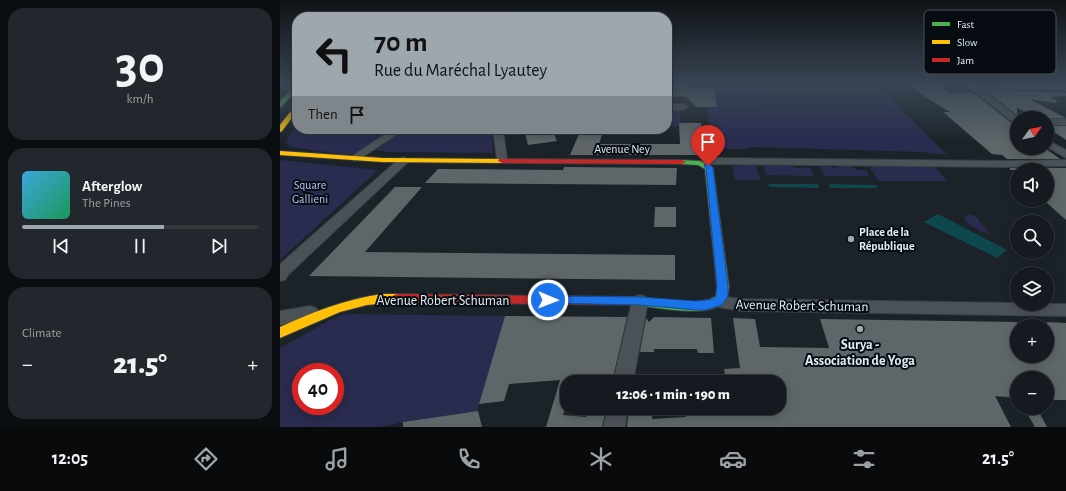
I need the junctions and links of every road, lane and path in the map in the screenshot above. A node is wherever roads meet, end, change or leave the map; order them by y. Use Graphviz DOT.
graph roads {
  1 [pos="996,104"];
  2 [pos="672,108"];
  3 [pos="684,108"];
  4 [pos="292,114"];
  5 [pos="1010,115"];
  6 [pos="1054,122"];
  7 [pos="1066,122"];
  8 [pos="280,131"];
  9 [pos="392,134"];
  10 [pos="499,134"];
  11 [pos="280,147"];
  12 [pos="1054,147"];
  13 [pos="280,153"];
  14 [pos="305,155"];
  15 [pos="1066,155"];
  16 [pos="354,158"];
  17 [pos="404,160"];
  18 [pos="502,160"];
  19 [pos="1066,163"];
  20 [pos="704,164"];
  21 [pos="280,276"];
  22 [pos="640,301"];
  23 [pos="718,302"];
  24 [pos="340,306"];
  25 [pos="1066,310"];
  26 [pos="280,318"];
  27 [pos="280,333"];
  28 [pos="624,375"];
  29 [pos="617,415"];
  30 [pos="614,427"];
  1 -- 5 [label="street"];
  2 -- 3 [label="street"];
  4 -- 8 [label="main road"];
  6 -- 7 [label="street"];
  9 -- 16 [label="street"];
  10 -- 18 [label="street"];
  11 -- 14 [label="main road"];
  12 -- 15 [label="street"];
  13 -- 14 [label="main road, Avenue Ney"];
  14 -- 16 [label="main road, Avenue Ney"];
  16 -- 17 [label="main road, Avenue Ney"];
  17 -- 18 [label="main road, Avenue Ney"];
  17 -- 21 [label="street"];
  18 -- 20 [label="main road, Avenue Ney"];
  19 -- 20 [label="street, Avenue Ney"];
  20 -- 23 [label="main road"];
  22 -- 23 [label="main road, Avenue Robert Schuman"];
  22 -- 24 [label="main road, Avenue Robert Schuman"];
  22 -- 28 [label="street"];
  23 -- 25 [label="street, Avenue Robert Schuman"];
  24 -- 26 [label="street"];
  24 -- 27 [label="main road, Avenue Robert Schuman"];
  29 -- 30 [label="street"];
}
